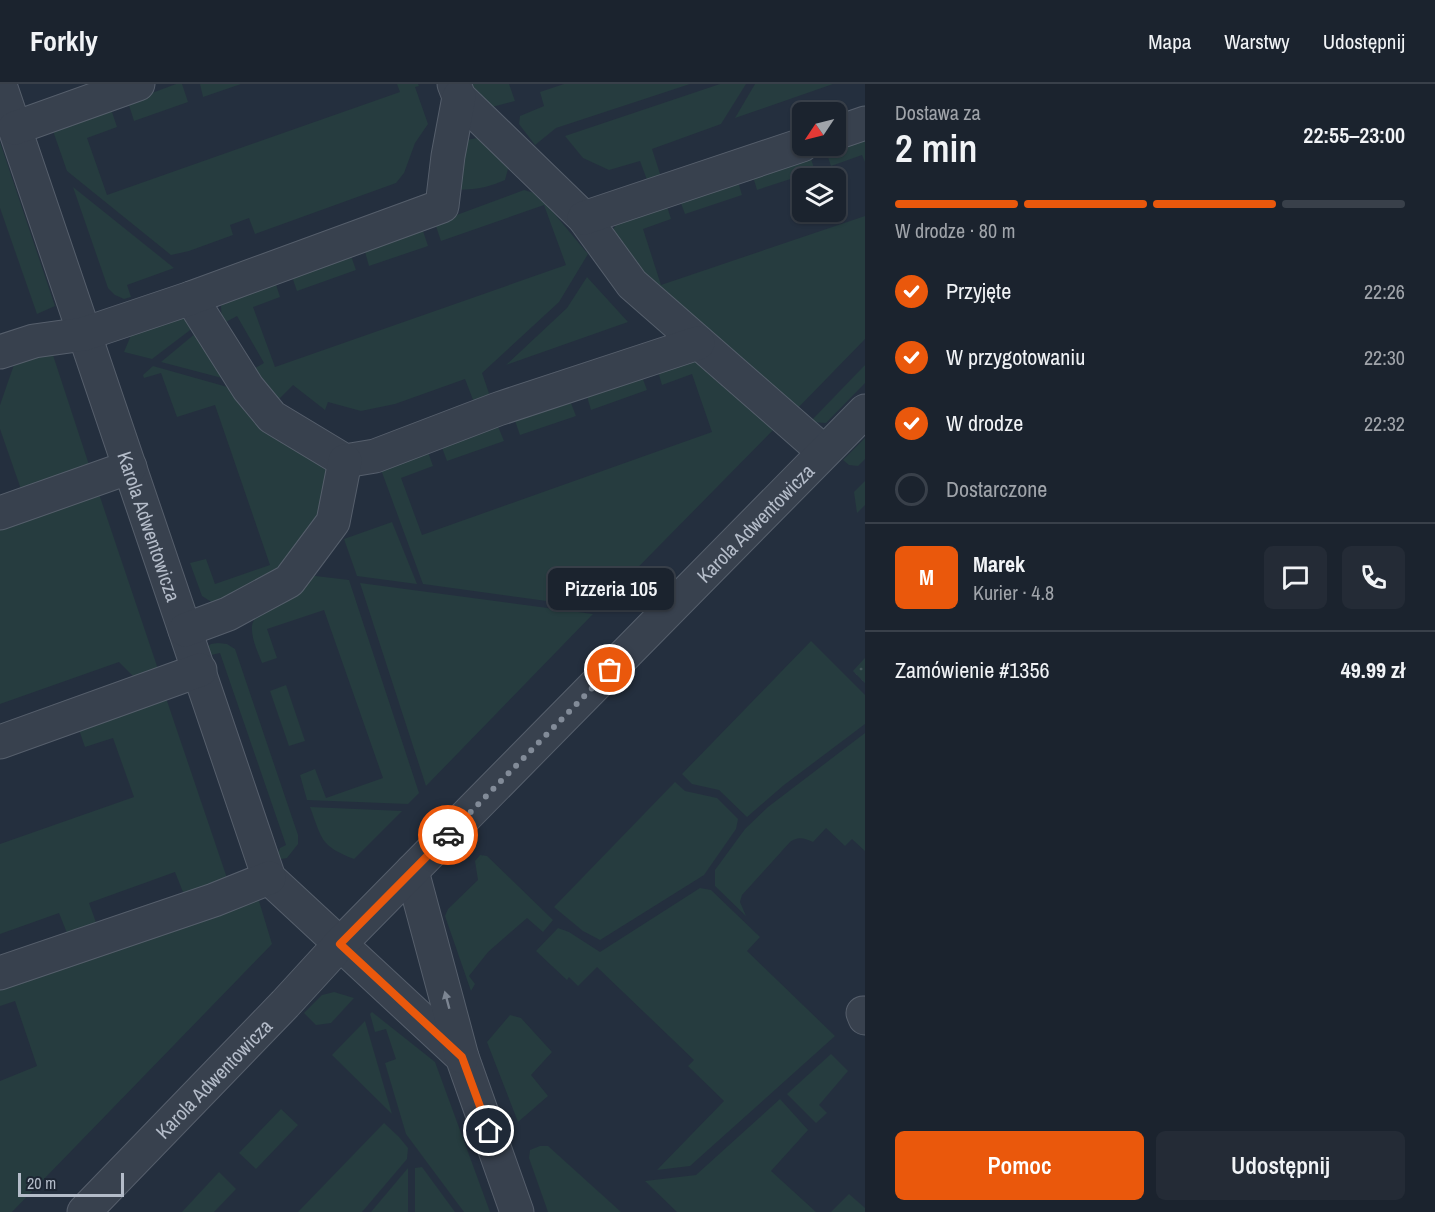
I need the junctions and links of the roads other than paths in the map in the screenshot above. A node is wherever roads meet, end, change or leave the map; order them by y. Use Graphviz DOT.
graph roads {
  1 [pos="138,84"];
  2 [pos="0,85"];
  3 [pos="456,90"];
  4 [pos="865,123"];
  5 [pos="15,128"];
  6 [pos="846,130"];
  7 [pos="792,148"];
  8 [pos="584,219"];
  9 [pos="191,298"];
  10 [pos="84,334"];
  11 [pos="698,342"];
  12 [pos="0,352"];
  13 [pos="865,411"];
  14 [pos="824,452"];
  15 [pos="345,461"];
  16 [pos="130,467"];
  17 [pos="0,513"];
  18 [pos="185,630"];
  19 [pos="200,670"];
  20 [pos="0,742"];
  21 [pos="412,871"];
  22 [pos="269,879"];
  23 [pos="340,944"];
  24 [pos="0,973"];
  25 [pos="462,1057"];
  26 [pos="84,1212"];
  27 [pos="517,1212"];
  1 -- 5 [label="street"];
  2 -- 5 [label="street, Karola Adwentowicza"];
  3 -- 8 [label="street"];
  3 -- 9 [label="street"];
  4 -- 6 [label="street"];
  5 -- 10 [label="street, Karola Adwentowicza"];
  7 -- 8 [label="street"];
  8 -- 11 [label="street"];
  9 -- 10 [label="street"];
  9 -- 15 [label="street"];
  10 -- 12 [label="street"];
  10 -- 16 [label="street, Karola Adwentowicza"];
  11 -- 14 [label="street"];
  11 -- 15 [label="street"];
  13 -- 14 [label="street, Karola Adwentowicza"];
  14 -- 21 [label="street, Karola Adwentowicza"];
  15 -- 18 [label="street"];
  16 -- 17 [label="street"];
  16 -- 18 [label="street, Karola Adwentowicza"];
  18 -- 19 [label="street, Karola Adwentowicza"];
  19 -- 20 [label="street"];
  19 -- 22 [label="street, Karola Adwentowicza"];
  21 -- 23 [label="street, Karola Adwentowicza"];
  25 -- 21 [label="street, one-way"];
  22 -- 23 [label="street, Karola Adwentowicza"];
  22 -- 24 [label="street"];
  23 -- 25 [label="street"];
  23 -- 26 [label="street, Karola Adwentowicza"];
  25 -- 27 [label="street"];
}
